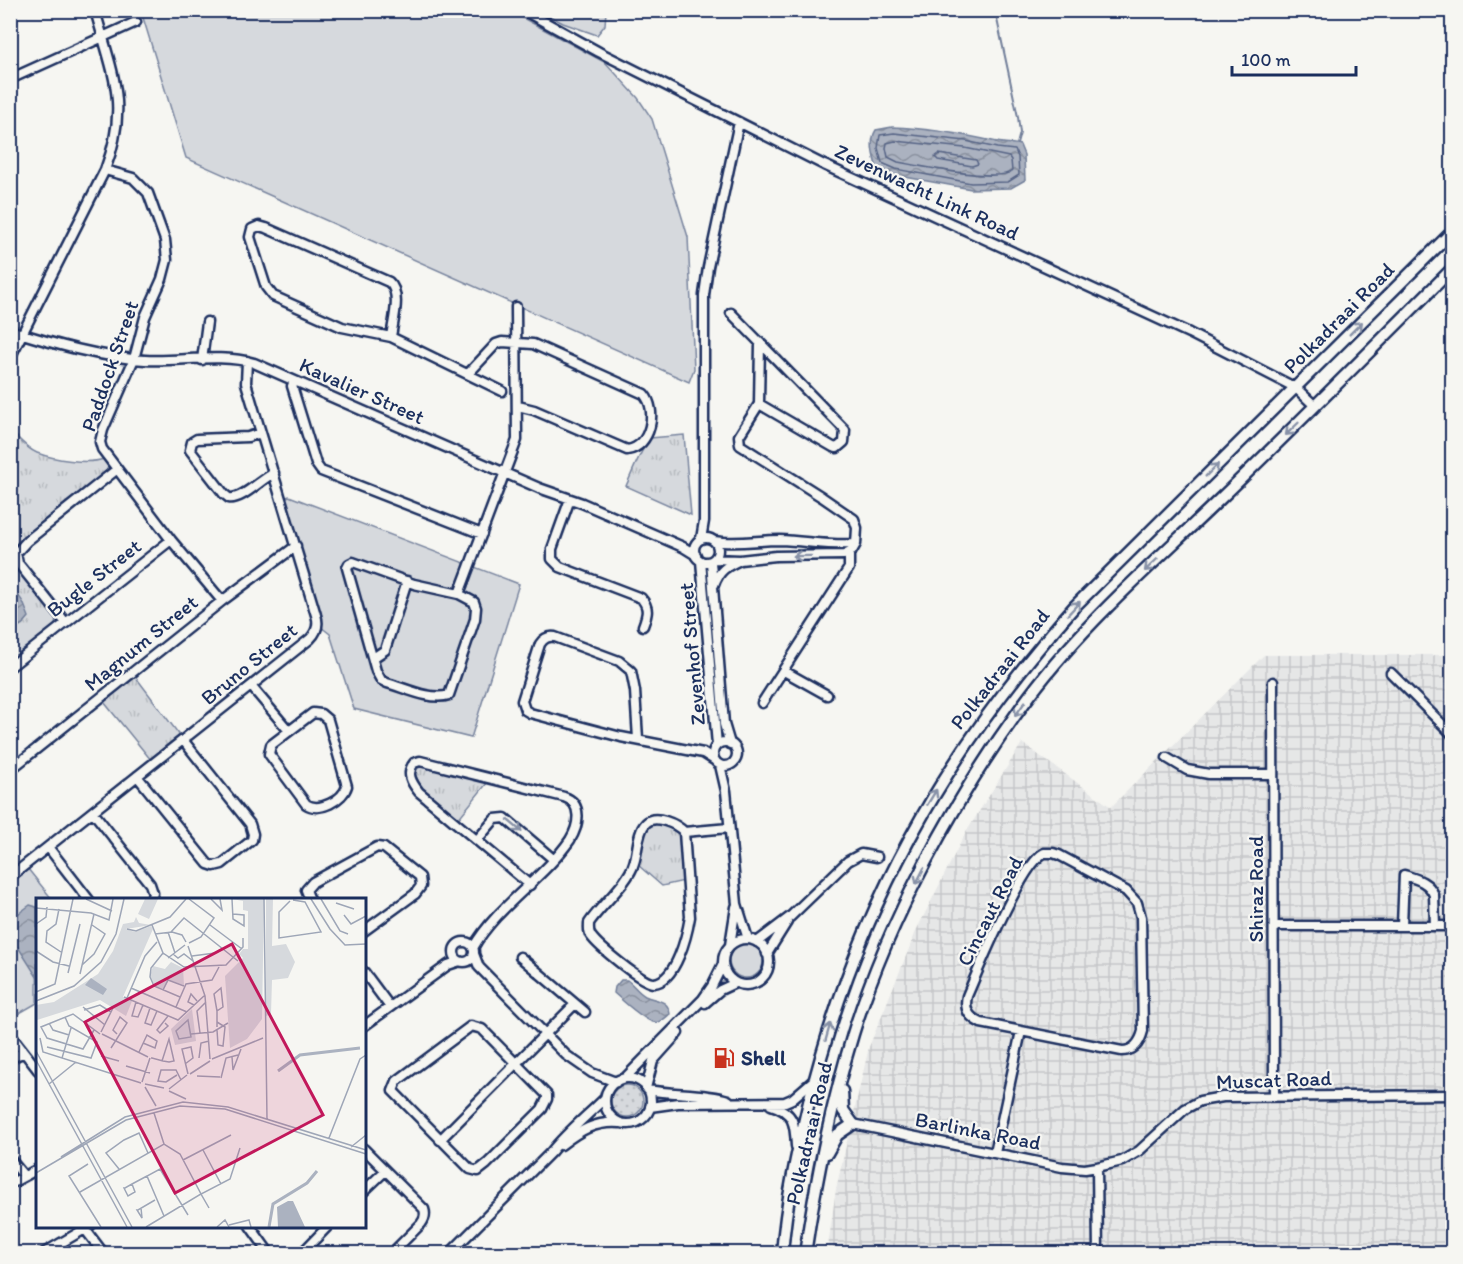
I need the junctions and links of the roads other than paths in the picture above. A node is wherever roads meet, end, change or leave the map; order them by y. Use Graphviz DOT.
graph roads {
  1 [pos="95,10"];
  2 [pos="523,10"];
  3 [pos="136,22"];
  4 [pos="102,38"];
  5 [pos="10,79"];
  6 [pos="739,122"];
  7 [pos="105,170"];
  8 [pos="1452,232"];
  9 [pos="1452,269"];
  10 [pos="516,307"];
  11 [pos="731,313"];
  12 [pos="207,322"];
  13 [pos="10,330"];
  14 [pos="23,334"];
  15 [pos="391,337"];
  16 [pos="517,343"];
  17 [pos="760,343"];
  18 [pos="10,358"];
  19 [pos="134,359"];
  20 [pos="202,360"];
  21 [pos="247,361"];
  22 [pos="468,374"];
  23 [pos="294,381"];
  24 [pos="1296,388"];
  25 [pos="502,391"];
  26 [pos="759,404"];
  27 [pos="518,406"];
  28 [pos="1315,406"];
  29 [pos="261,433"];
  30 [pos="116,470"];
  31 [pos="274,473"];
  32 [pos="505,473"];
  33 [pos="570,499"];
  34 [pos="704,521"];
  35 [pos="482,534"];
  36 [pos="712,539"];
  37 [pos="171,540"];
  38 [pos="698,542"];
  39 [pos="856,544"];
  40 [pos="296,546"];
  41 [pos="682,547"];
  42 [pos="849,553"];
  43 [pos="705,559"];
  44 [pos="740,560"];
  45 [pos="407,581"];
  46 [pos="713,588"];
  47 [pos="459,594"];
  48 [pos="222,601"];
  49 [pos="66,623"];
  50 [pos="643,626"];
  51 [pos="373,658"];
  52 [pos="10,667"];
  53 [pos="784,671"];
  54 [pos="1391,673"];
  55 [pos="1273,682"];
  56 [pos="251,686"];
  57 [pos="827,695"];
  58 [pos="762,703"];
  59 [pos="289,731"];
  60 [pos="1452,734"];
  61 [pos="638,739"];
  62 [pos="183,740"];
  63 [pos="730,744"];
  64 [pos="716,747"];
  65 [pos="703,753"];
  66 [pos="1167,758"];
  67 [pos="717,762"];
  68 [pos="732,764"];
  69 [pos="10,770"];
  70 [pos="1273,774"];
  71 [pos="137,776"];
  72 [pos="726,791"];
  73 [pos="93,812"];
  74 [pos="729,828"];
  75 [pos="684,832"];
  76 [pos="477,840"];
  77 [pos="48,847"];
  78 [pos="877,857"];
  79 [pos="554,859"];
  80 [pos="10,877"];
  81 [pos="530,885"];
  82 [pos="87,898"];
  83 [pos="152,898"];
  84 [pos="309,898"];
  85 [pos="736,904"];
  86 [pos="790,917"];
  87 [pos="1274,926"];
  88 [pos="1402,926"];
  89 [pos="1434,926"];
  90 [pos="1452,926"];
  91 [pos="366,930"];
  92 [pos="753,940"];
  93 [pos="730,945"];
  94 [pos="472,948"];
  95 [pos="767,954"];
  96 [pos="520,957"];
  97 [pos="460,958"];
  98 [pos="723,964"];
  99 [pos="479,967"];
  100 [pos="366,975"];
  101 [pos="735,983"];
  102 [pos="575,1004"];
  103 [pos="390,1007"];
  104 [pos="585,1012"];
  105 [pos="366,1025"];
  106 [pos="1022,1031"];
  107 [pos="854,1033"];
  108 [pos="10,1034"];
  109 [pos="545,1034"];
  110 [pos="24,1052"];
  111 [pos="10,1059"];
  112 [pos="516,1064"];
  113 [pos="36,1067"];
  114 [pos="592,1073"];
  115 [pos="626,1078"];
  116 [pos="814,1080"];
  117 [pos="616,1082"];
  118 [pos="647,1089"];
  119 [pos="606,1095"];
  120 [pos="1452,1095"];
  121 [pos="1275,1096"];
  122 [pos="732,1101"];
  123 [pos="761,1102"];
  124 [pos="650,1107"];
  125 [pos="621,1123"];
  126 [pos="852,1125"];
  127 [pos="440,1140"];
  128 [pos="366,1151"];
  129 [pos="551,1152"];
  130 [pos="995,1153"];
  131 [pos="796,1158"];
  132 [pos="10,1159"];
  133 [pos="1097,1167"];
  134 [pos="36,1170"];
  135 [pos="385,1171"];
  136 [pos="24,1176"];
  137 [pos="10,1184"];
  138 [pos="366,1189"];
  139 [pos="810,1217"];
  140 [pos="87,1228"];
  141 [pos="251,1228"];
  142 [pos="327,1228"];
  143 [pos="42,1254"];
  144 [pos="104,1254"];
  145 [pos="270,1254"];
  146 [pos="301,1254"];
  147 [pos="391,1254"];
  148 [pos="449,1254"];
  149 [pos="782,1254"];
  150 [pos="805,1254"];
  151 [pos="1098,1254"];
  1 -- 4 [label="street"];
  2 -- 6 [label="street, Zevenwacht Link Road"];
  3 -- 4 [label="street"];
  4 -- 5 [label="street"];
  4 -- 7 [label="street"];
  6 -- 24 [label="street, Zevenwacht Link Road"];
  6 -- 34 [label="street"];
  7 -- 14 [label="street"];
  7 -- 19 [label="street, Paddock Street"];
  24 -- 8 [label="main road, Polkadraai Road, one-way"];
  9 -- 28 [label="main road, Polkadraai Road"];
  10 -- 16 [label="street"];
  11 -- 17 [label="street"];
  12 -- 20 [label="street"];
  13 -- 14 [label="street, Kavalier Street"];
  14 -- 18 [label="street"];
  14 -- 19 [label="street, Kavalier Street"];
  15 -- 15 [label="street"];
  15 -- 22 [label="street"];
  16 -- 22 [label="street"];
  16 -- 27 [label="street"];
  16 -- 27 [label="street"];
  17 -- 26 [label="street"];
  17 -- 26 [label="street"];
  19 -- 20 [label="street, Kavalier Street"];
  19 -- 30 [label="street, Paddock Street"];
  20 -- 21 [label="street, Kavalier Street"];
  21 -- 23 [label="street, Kavalier Street"];
  21 -- 29 [label="street, Bruno Street"];
  22 -- 25 [label="street"];
  23 -- 32 [label="street, Kavalier Street"];
  23 -- 35 [label="street"];
  24 -- 28 [label="street, Zevenwacht Link Road"];
  116 -- 24 [label="main road, Polkadraai Road, one-way"];
  26 -- 39 [label="street"];
  27 -- 32 [label="street"];
  28 -- 107 [label="main road, Polkadraai Road, one-way"];
  29 -- 31 [label="street, Bruno Street"];
  29 -- 31 [label="street"];
  30 -- 37 [label="street, Paddock Street"];
  30 -- 49 [label="street"];
  31 -- 40 [label="street, Bruno Street"];
  32 -- 33 [label="street, Kavalier Street"];
  32 -- 35 [label="street"];
  33 -- 41 [label="street, Kavalier Street"];
  33 -- 50 [label="street"];
  34 -- 36 [label="street"];
  34 -- 38 [label="street"];
  35 -- 47 [label="street"];
  36 -- 38 [label="street"];
  36 -- 39 [label="street"];
  36 -- 43 [label="street"];
  37 -- 48 [label="street, Paddock Street"];
  37 -- 49 [label="street, Bugle Street"];
  38 -- 41 [label="street"];
  38 -- 43 [label="street"];
  39 -- 42 [label="street"];
  40 -- 48 [label="street, Magnum Street"];
  40 -- 56 [label="street, Bruno Street"];
  41 -- 43 [label="street, Kavalier Street"];
  42 -- 44 [label="street, one-way"];
  42 -- 53 [label="street"];
  43 -- 44 [label="street"];
  43 -- 46 [label="street, Zevenhof Street"];
  43 -- 64 [label="street, Zevenhof Street"];
  44 -- 46 [label="street"];
  45 -- 47 [label="street"];
  45 -- 51 [label="street"];
  45 -- 51 [label="street"];
  46 -- 63 [label="street, Zevenhof Street"];
  47 -- 51 [label="street"];
  48 -- 69 [label="street, Magnum Street"];
  49 -- 52 [label="street, Bugle Street"];
  53 -- 57 [label="street"];
  53 -- 58 [label="street"];
  54 -- 60 [label="street"];
  55 -- 70 [label="street, Shiraz Road"];
  56 -- 59 [label="street"];
  56 -- 62 [label="street, Bruno Street"];
  59 -- 59 [label="street"];
  61 -- 61 [label="street"];
  61 -- 65 [label="street"];
  62 -- 71 [label="street, Bruno Street"];
  62 -- 71 [label="street"];
  63 -- 64 [label="street, Zevenhof Street"];
  63 -- 68 [label="street, Zevenhof Street"];
  64 -- 65 [label="street"];
  64 -- 67 [label="street, Zevenhof Street"];
  65 -- 67 [label="street"];
  66 -- 70 [label="street"];
  67 -- 68 [label="street"];
  67 -- 72 [label="street, Zevenhof Street"];
  68 -- 72 [label="street, Zevenhof Street"];
  70 -- 87 [label="street, Shiraz Road"];
  71 -- 73 [label="street, Bruno Street"];
  72 -- 74 [label="street, Zevenhof Street"];
  73 -- 77 [label="street, Bruno Street"];
  73 -- 83 [label="street"];
  74 -- 75 [label="street"];
  74 -- 85 [label="street, Zevenhof Street"];
  75 -- 75 [label="street"];
  76 -- 79 [label="street, one-way"];
  76 -- 79 [label="street"];
  76 -- 81 [label="street"];
  77 -- 80 [label="street, Bruno Street"];
  77 -- 82 [label="street"];
  78 -- 86 [label="street"];
  79 -- 81 [label="street"];
  81 -- 94 [label="street"];
  84 -- 91 [label="street"];
  85 -- 92 [label="street, Zevenhof Street"];
  85 -- 93 [label="street, Zevenhof Street"];
  86 -- 92 [label="street"];
  86 -- 95 [label="street"];
  87 -- 88 [label="street"];
  87 -- 121 [label="street, Shiraz Road"];
  88 -- 89 [label="street"];
  88 -- 89 [label="street"];
  89 -- 90 [label="street"];
  92 -- 93 [label="street"];
  92 -- 95 [label="street"];
  93 -- 98 [label="street"];
  94 -- 97 [label="street"];
  94 -- 97 [label="street"];
  94 -- 99 [label="street"];
  95 -- 101 [label="street"];
  96 -- 102 [label="street"];
  97 -- 99 [label="street"];
  97 -- 103 [label="street"];
  98 -- 101 [label="street"];
  98 -- 115 [label="street"];
  99 -- 109 [label="street"];
  100 -- 103 [label="street"];
  101 -- 118 [label="street"];
  102 -- 104 [label="street"];
  102 -- 109 [label="street"];
  103 -- 105 [label="street"];
  106 -- 106 [label="street, Cincaut Road"];
  106 -- 130 [label="street"];
  107 -- 126 [label="main road"];
  107 -- 139 [label="main road, Polkadraai Road"];
  108 -- 110 [label="street"];
  109 -- 112 [label="street"];
  109 -- 114 [label="street"];
  110 -- 111 [label="street"];
  110 -- 113 [label="street"];
  112 -- 127 [label="street"];
  112 -- 127 [label="street"];
  112 -- 127 [label="street"];
  114 -- 117 [label="street"];
  114 -- 119 [label="street"];
  115 -- 117 [label="street"];
  115 -- 118 [label="street"];
  116 -- 123 [label="street"];
  116 -- 131 [label="main road, Polkadraai Road"];
  117 -- 119 [label="street"];
  118 -- 122 [label="street"];
  118 -- 124 [label="street"];
  119 -- 125 [label="street"];
  119 -- 129 [label="street"];
  120 -- 121 [label="street, Muscat Road"];
  121 -- 133 [label="street, Muscat Road"];
  122 -- 123 [label="street"];
  122 -- 124 [label="street"];
  123 -- 131 [label="street"];
  124 -- 125 [label="street"];
  125 -- 129 [label="street"];
  126 -- 130 [label="street, Barlinka Road"];
  126 -- 139 [label="main road"];
  128 -- 135 [label="street"];
  129 -- 148 [label="street"];
  130 -- 133 [label="street, Barlinka Road"];
  131 -- 149 [label="main road, Polkadraai Road"];
  132 -- 136 [label="street"];
  133 -- 151 [label="street"];
  134 -- 136 [label="street"];
  135 -- 138 [label="street"];
  135 -- 147 [label="street"];
  136 -- 137 [label="street"];
  139 -- 150 [label="main road, Polkadraai Road"];
  140 -- 143 [label="street"];
  140 -- 144 [label="street"];
  141 -- 145 [label="street"];
  142 -- 146 [label="street"];
}
